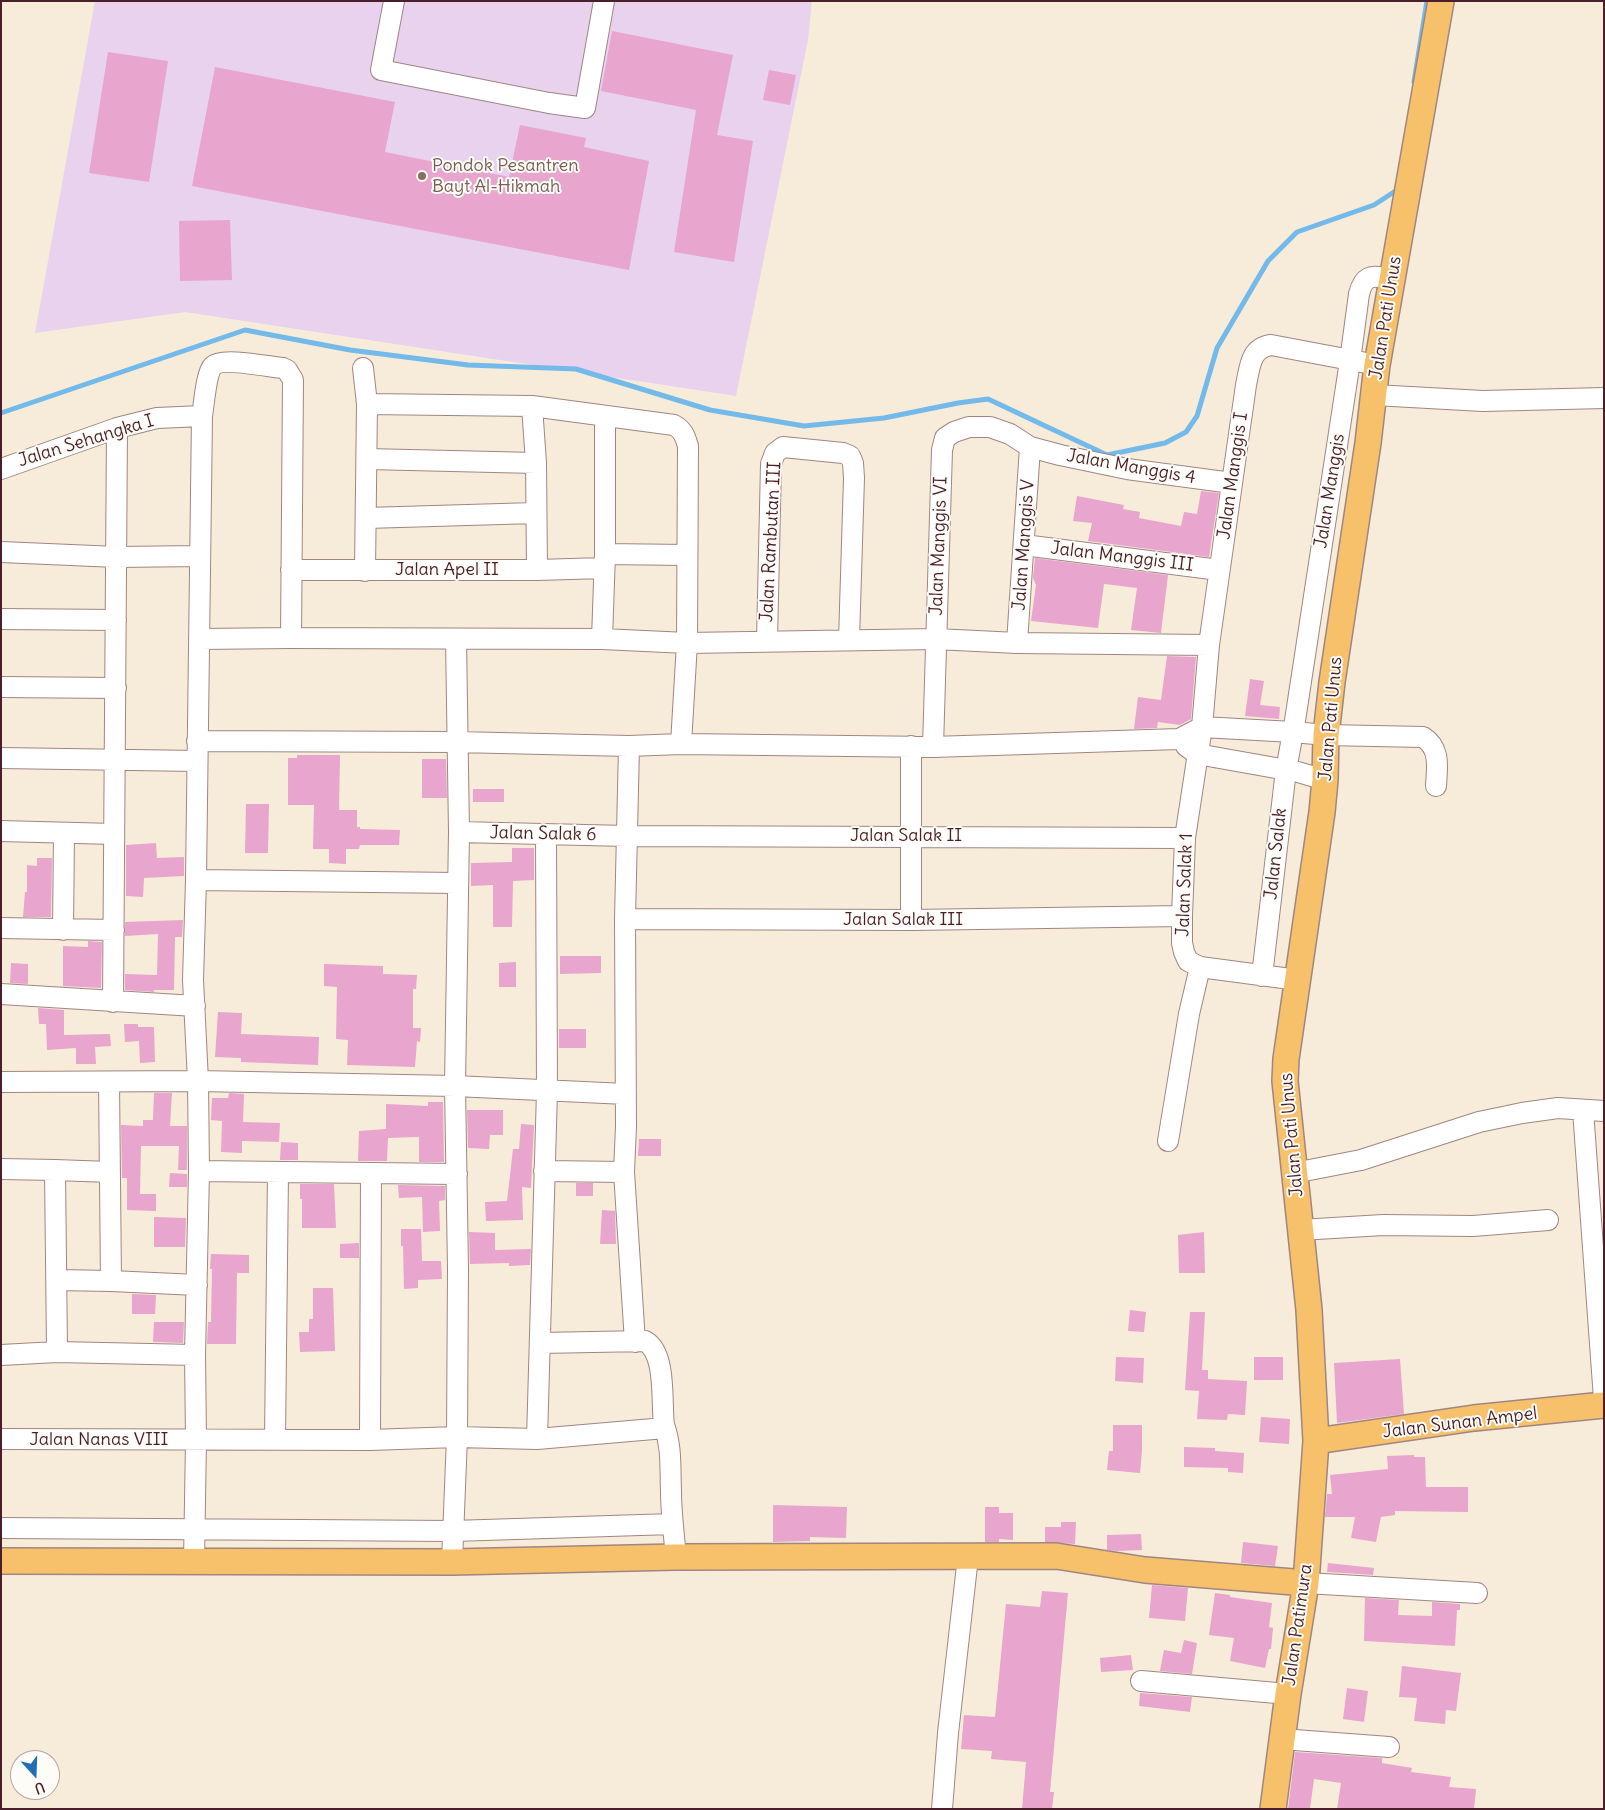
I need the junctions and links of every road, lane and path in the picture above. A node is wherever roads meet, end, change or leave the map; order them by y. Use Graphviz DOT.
graph roads {
  1 [pos="394,1"];
  2 [pos="604,1"];
  3 [pos="1441,1"];
  4 [pos="1364,363"];
  5 [pos="364,368"];
  6 [pos="1374,395"];
  7 [pos="1604,398"];
  8 [pos="367,404"];
  9 [pos="532,406"];
  10 [pos="202,416"];
  11 [pos="605,416"];
  12 [pos="117,428"];
  13 [pos="1030,447"];
  14 [pos="367,459"];
  15 [pos="536,462"];
  16 [pos="1,468"];
  17 [pos="1232,483"];
  18 [pos="535,513"];
  19 [pos="366,518"];
  20 [pos="1024,545"];
  21 [pos="1,552"];
  22 [pos="687,555"];
  23 [pos="200,556"];
  24 [pos="116,557"];
  25 [pos="604,561"];
  26 [pos="291,570"];
  27 [pos="537,570"];
  28 [pos="1219,570"];
  29 [pos="365,571"];
  30 [pos="1,619"];
  31 [pos="116,620"];
  32 [pos="291,638"];
  33 [pos="936,638"];
  34 [pos="199,639"];
  35 [pos="456,639"];
  36 [pos="602,639"];
  37 [pos="849,640"];
  38 [pos="767,641"];
  39 [pos="687,643"];
  40 [pos="1017,643"];
  41 [pos="1209,645"];
  42 [pos="1,687"];
  43 [pos="116,688"];
  44 [pos="1202,727"];
  45 [pos="1310,734"];
  46 [pos="1179,739"];
  47 [pos="198,741"];
  48 [pos="458,742"];
  49 [pos="681,744"];
  50 [pos="629,746"];
  51 [pos="911,746"];
  52 [pos="934,747"];
  53 [pos="1196,754"];
  54 [pos="1,758"];
  55 [pos="115,759"];
  56 [pos="197,761"];
  57 [pos="1305,774"];
  58 [pos="1436,786"];
  59 [pos="1,831"];
  60 [pos="459,832"];
  61 [pos="64,834"];
  62 [pos="114,834"];
  63 [pos="546,834"];
  64 [pos="627,836"];
  65 [pos="910,836"];
  66 [pos="1185,838"];
  67 [pos="196,880"];
  68 [pos="458,884"];
  69 [pos="1182,916"];
  70 [pos="625,919"];
  71 [pos="911,920"];
  72 [pos="1,928"];
  73 [pos="63,930"];
  74 [pos="114,930"];
  75 [pos="1200,967"];
  76 [pos="1280,978"];
  77 [pos="1,994"];
  78 [pos="113,1002"];
  79 [pos="195,1006"];
  80 [pos="198,1081"];
  81 [pos="1,1082"];
  82 [pos="109,1082"];
  83 [pos="455,1086"];
  84 [pos="547,1091"];
  85 [pos="626,1094"];
  86 [pos="1583,1110"];
  87 [pos="1604,1111"];
  88 [pos="1168,1141"];
  89 [pos="1,1169"];
  90 [pos="55,1170"];
  91 [pos="199,1171"];
  92 [pos="544,1171"];
  93 [pos="110,1172"];
  94 [pos="624,1172"];
  95 [pos="278,1173"];
  96 [pos="1294,1173"];
  97 [pos="372,1174"];
  98 [pos="457,1174"];
  99 [pos="1548,1220"];
  100 [pos="1300,1230"];
  101 [pos="57,1280"];
  102 [pos="111,1281"];
  103 [pos="198,1285"];
  104 [pos="635,1342"];
  105 [pos="540,1343"];
  106 [pos="57,1352"];
  107 [pos="1,1355"];
  108 [pos="195,1355"];
  109 [pos="1604,1399"];
  110 [pos="1604,1406"];
  111 [pos="664,1428"];
  112 [pos="457,1437"];
  113 [pos="1,1439"];
  114 [pos="276,1439"];
  115 [pos="537,1439"];
  116 [pos="196,1440"];
  117 [pos="370,1440"];
  118 [pos="1316,1441"];
  119 [pos="672,1524"];
  120 [pos="1,1528"];
  121 [pos="195,1529"];
  122 [pos="453,1531"];
  123 [pos="676,1557"];
  124 [pos="968,1557"];
  125 [pos="1,1561"];
  126 [pos="194,1562"];
  127 [pos="452,1562"];
  128 [pos="1306,1583"];
  129 [pos="1477,1593"];
  130 [pos="1141,1681"];
  131 [pos="1288,1694"];
  132 [pos="1282,1739"];
  133 [pos="1389,1747"];
  134 [pos="942,1809"];
  135 [pos="1272,1809"];
  1 -- 2 [label="street"];
  3 -- 4 [label="main road, Jalan Pati Unus"];
  4 -- 6 [label="main road, Jalan Pati Unus"];
  4 -- 17 [label="street, Jalan Manggis I"];
  4 -- 45 [label="street, Jalan Manggis"];
  5 -- 8 [label="street"];
  6 -- 7 [label="street"];
  6 -- 45 [label="main road, Jalan Pati Unus"];
  8 -- 9 [label="street"];
  8 -- 14 [label="street"];
  9 -- 11 [label="street"];
  9 -- 15 [label="street"];
  10 -- 12 [label="street, Jalan Sehangka I"];
  10 -- 23 [label="street"];
  10 -- 26 [label="street"];
  11 -- 22 [label="street"];
  11 -- 25 [label="street"];
  12 -- 16 [label="street, Jalan Sehangka I"];
  12 -- 24 [label="street"];
  13 -- 17 [label="street, Jalan Manggis 4"];
  13 -- 20 [label="street, Jalan Manggis V"];
  13 -- 33 [label="street, Jalan Manggis VI"];
  14 -- 15 [label="street"];
  14 -- 19 [label="street"];
  15 -- 18 [label="street"];
  17 -- 28 [label="street, Jalan Manggis I"];
  18 -- 19 [label="street"];
  18 -- 27 [label="street"];
  19 -- 29 [label="street"];
  20 -- 28 [label="street, Jalan Manggis III"];
  20 -- 40 [label="street, Jalan Manggis V"];
  21 -- 24 [label="street"];
  22 -- 25 [label="street, Jalan Apel II"];
  22 -- 39 [label="street"];
  23 -- 24 [label="street"];
  23 -- 34 [label="street"];
  24 -- 31 [label="street"];
  25 -- 27 [label="street, Jalan Apel II"];
  25 -- 36 [label="street"];
  26 -- 29 [label="street, Jalan Apel II"];
  26 -- 32 [label="street"];
  27 -- 29 [label="street, Jalan Apel II"];
  28 -- 41 [label="street, Jalan Manggis I"];
  30 -- 31 [label="street"];
  31 -- 43 [label="street"];
  32 -- 34 [label="street"];
  32 -- 35 [label="street"];
  33 -- 37 [label="street"];
  33 -- 40 [label="street"];
  33 -- 52 [label="street, Jalan Manggis VI"];
  34 -- 47 [label="street"];
  35 -- 36 [label="street"];
  35 -- 48 [label="street"];
  36 -- 39 [label="street"];
  37 -- 38 [label="street"];
  37 -- 38 [label="street, Jalan Rambutan III"];
  38 -- 39 [label="street"];
  39 -- 49 [label="street"];
  40 -- 41 [label="street"];
  41 -- 44 [label="street, Jalan Manggis I"];
  42 -- 43 [label="street"];
  43 -- 55 [label="street"];
  44 -- 45 [label="street"];
  44 -- 46 [label="street"];
  44 -- 53 [label="street, Jalan Salak 1"];
  45 -- 57 [label="main road, Jalan Pati Unus"];
  45 -- 57 [label="street, Jalan Salak"];
  45 -- 58 [label="street"];
  46 -- 52 [label="street"];
  46 -- 53 [label="street"];
  47 -- 48 [label="street"];
  47 -- 56 [label="street"];
  48 -- 50 [label="street"];
  48 -- 60 [label="street"];
  49 -- 50 [label="street"];
  49 -- 51 [label="street"];
  50 -- 64 [label="street"];
  51 -- 52 [label="street"];
  51 -- 65 [label="street"];
  53 -- 57 [label="street"];
  53 -- 66 [label="street, Jalan Salak 1"];
  54 -- 55 [label="street"];
  55 -- 56 [label="street"];
  55 -- 62 [label="street"];
  56 -- 67 [label="street"];
  57 -- 76 [label="street, Jalan Salak"];
  57 -- 76 [label="main road, Jalan Pati Unus"];
  59 -- 61 [label="street"];
  60 -- 63 [label="street, Jalan Salak 6"];
  60 -- 68 [label="street"];
  61 -- 62 [label="street"];
  61 -- 73 [label="street"];
  62 -- 74 [label="street"];
  63 -- 64 [label="street, Jalan Salak 6"];
  63 -- 84 [label="street"];
  64 -- 65 [label="street, Jalan Salak II"];
  64 -- 70 [label="street"];
  65 -- 66 [label="street, Jalan Salak II"];
  65 -- 71 [label="street"];
  66 -- 69 [label="street, Jalan Salak 1"];
  67 -- 68 [label="street"];
  67 -- 79 [label="street"];
  68 -- 83 [label="street"];
  69 -- 71 [label="street, Jalan Salak III"];
  69 -- 75 [label="street, Jalan Salak 1"];
  70 -- 71 [label="street, Jalan Salak III"];
  70 -- 85 [label="street"];
  72 -- 73 [label="street"];
  73 -- 74 [label="street"];
  74 -- 78 [label="street"];
  75 -- 76 [label="street"];
  75 -- 88 [label="street"];
  76 -- 96 [label="main road, Jalan Pati Unus"];
  77 -- 78 [label="street"];
  78 -- 79 [label="street"];
  79 -- 80 [label="street"];
  80 -- 82 [label="street"];
  80 -- 83 [label="street"];
  80 -- 91 [label="street"];
  81 -- 82 [label="street"];
  82 -- 93 [label="street"];
  83 -- 84 [label="street"];
  83 -- 98 [label="street"];
  84 -- 85 [label="street"];
  84 -- 92 [label="street"];
  85 -- 94 [label="street"];
  86 -- 87 [label="street"];
  86 -- 96 [label="street"];
  86 -- 109 [label="street"];
  89 -- 90 [label="street"];
  90 -- 93 [label="street"];
  90 -- 101 [label="street"];
  91 -- 95 [label="street"];
  91 -- 103 [label="street"];
  92 -- 94 [label="street"];
  92 -- 105 [label="street"];
  93 -- 102 [label="street"];
  94 -- 104 [label="street"];
  95 -- 97 [label="street"];
  95 -- 114 [label="street"];
  96 -- 100 [label="main road, Jalan Pati Unus"];
  97 -- 98 [label="street"];
  97 -- 117 [label="street"];
  98 -- 112 [label="street"];
  99 -- 100 [label="street"];
  100 -- 118 [label="main road, Jalan Pati Unus"];
  101 -- 102 [label="street"];
  101 -- 106 [label="street"];
  102 -- 103 [label="street"];
  103 -- 108 [label="street"];
  104 -- 105 [label="street"];
  104 -- 111 [label="street"];
  105 -- 115 [label="street"];
  106 -- 107 [label="street"];
  106 -- 108 [label="street"];
  108 -- 116 [label="street"];
  110 -- 118 [label="main road, Jalan Sunan Ampel"];
  111 -- 115 [label="street, Jalan Nanas VIII"];
  111 -- 119 [label="street"];
  112 -- 115 [label="street, Jalan Nanas VIII"];
  112 -- 117 [label="street, Jalan Nanas VIII"];
  112 -- 122 [label="street"];
  113 -- 116 [label="street, Jalan Nanas VIII"];
  114 -- 116 [label="street, Jalan Nanas VIII"];
  114 -- 117 [label="street, Jalan Nanas VIII"];
  116 -- 121 [label="street"];
  118 -- 128 [label="main road, Jalan Patimura"];
  119 -- 122 [label="street"];
  119 -- 123 [label="street"];
  120 -- 121 [label="street"];
  121 -- 122 [label="street"];
  121 -- 126 [label="street"];
  122 -- 127 [label="street"];
  123 -- 124 [label="main road"];
  123 -- 127 [label="main road"];
  124 -- 128 [label="main road"];
  124 -- 134 [label="street"];
  125 -- 126 [label="main road"];
  126 -- 127 [label="main road"];
  128 -- 129 [label="street"];
  128 -- 131 [label="main road, Jalan Patimura"];
  130 -- 131 [label="street"];
  131 -- 132 [label="main road, Jalan Patimura"];
  132 -- 133 [label="street"];
  132 -- 135 [label="main road, Jalan Patimura"];
}
